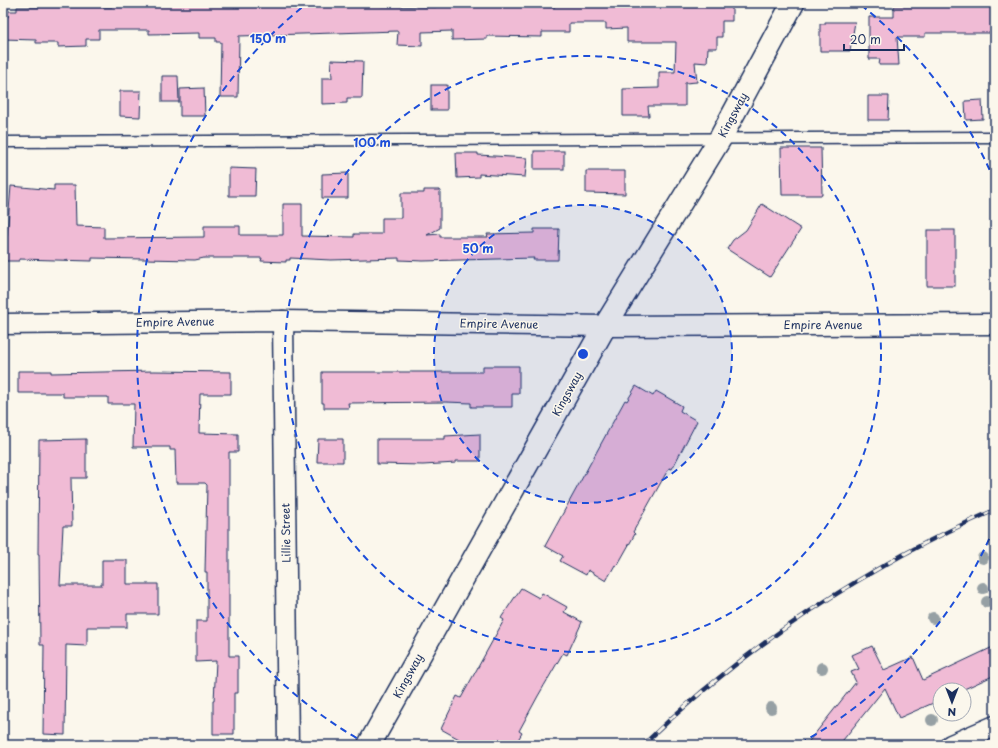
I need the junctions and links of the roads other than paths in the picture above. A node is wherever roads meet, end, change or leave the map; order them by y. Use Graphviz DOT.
graph roads {
  1 [pos="793,3"];
  2 [pos="995,136"];
  3 [pos="721,137"];
  4 [pos="3,142"];
  5 [pos="284,321"];
  6 [pos="3,324"];
  7 [pos="995,324"];
  8 [pos="605,326"];
  9 [pos="995,726"];
  10 [pos="288,745"];
  11 [pos="369,745"];
  12 [pos="952,745"];
  1 -- 3 [label="main road, Kingsway"];
  2 -- 3 [label="lane"];
  3 -- 4 [label="lane"];
  3 -- 8 [label="main road, Kingsway"];
  5 -- 6 [label="street, Empire Avenue"];
  5 -- 8 [label="street, Empire Avenue"];
  5 -- 10 [label="street, Lillie Street"];
  7 -- 8 [label="street, Empire Avenue"];
  8 -- 11 [label="main road, Kingsway"];
  9 -- 12 [label="street"];
}
